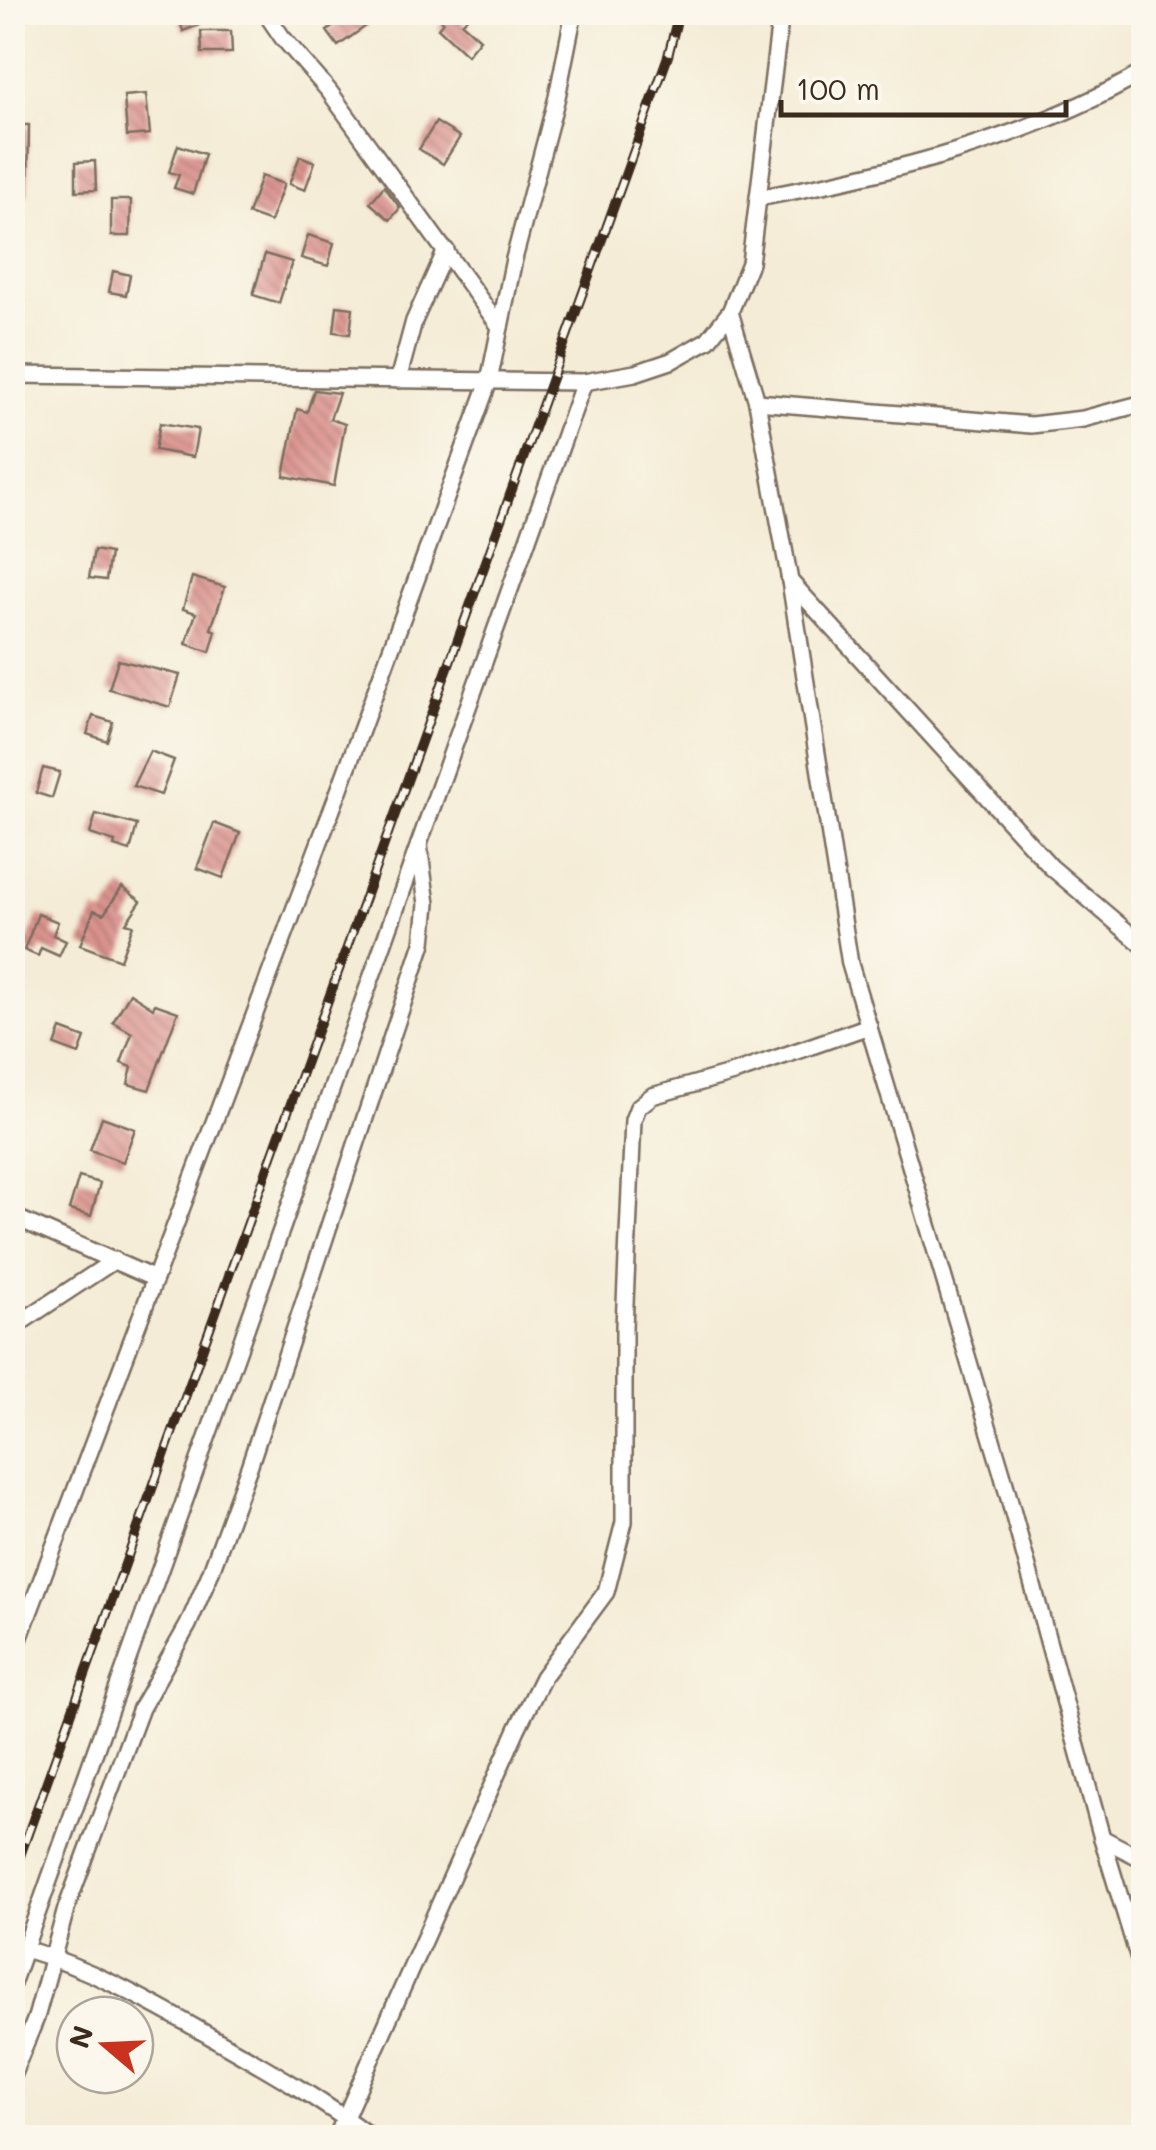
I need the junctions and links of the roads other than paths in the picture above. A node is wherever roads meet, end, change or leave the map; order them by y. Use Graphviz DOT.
graph roads {
  1 [pos="265,12"];
  2 [pos="574,12"];
  3 [pos="780,12"];
  4 [pos="1144,72"];
  5 [pos="758,198"];
  6 [pos="446,250"];
  7 [pos="730,312"];
  8 [pos="500,326"];
  9 [pos="12,375"];
  10 [pos="398,380"];
  11 [pos="489,381"];
  12 [pos="584,382"];
  13 [pos="757,402"];
  14 [pos="1144,403"];
  15 [pos="790,581"];
  16 [pos="418,843"];
  17 [pos="1144,946"];
  18 [pos="868,1026"];
  19 [pos="12,1216"];
  20 [pos="115,1260"];
  21 [pos="155,1280"];
  22 [pos="12,1328"];
  23 [pos="12,1658"];
  24 [pos="1102,1838"];
  25 [pos="1144,1860"];
  26 [pos="25,1949"];
  27 [pos="52,1957"];
  28 [pos="1144,1976"];
  29 [pos="12,1984"];
  30 [pos="12,2076"];
  31 [pos="344,2116"];
  32 [pos="336,2138"];
  33 [pos="372,2138"];
  1 -- 6 [label="street"];
  2 -- 8 [label="street"];
  3 -- 5 [label="street"];
  4 -- 5 [label="street"];
  5 -- 7 [label="street"];
  6 -- 8 [label="street"];
  6 -- 10 [label="street"];
  7 -- 12 [label="street"];
  7 -- 13 [label="street"];
  8 -- 11 [label="street"];
  9 -- 10 [label="street"];
  10 -- 11 [label="street"];
  11 -- 12 [label="street"];
  11 -- 21 [label="street"];
  12 -- 16 [label="street"];
  13 -- 14 [label="street"];
  13 -- 15 [label="street"];
  15 -- 17 [label="street"];
  15 -- 18 [label="street"];
  16 -- 26 [label="street"];
  16 -- 27 [label="street"];
  18 -- 24 [label="street"];
  18 -- 31 [label="street"];
  19 -- 20 [label="street"];
  20 -- 21 [label="street"];
  20 -- 22 [label="street"];
  21 -- 23 [label="street"];
  24 -- 25 [label="street"];
  24 -- 28 [label="street"];
  26 -- 27 [label="street"];
  26 -- 29 [label="street"];
  27 -- 30 [label="street"];
  27 -- 31 [label="street"];
  31 -- 32 [label="street"];
  31 -- 33 [label="street"];
}
